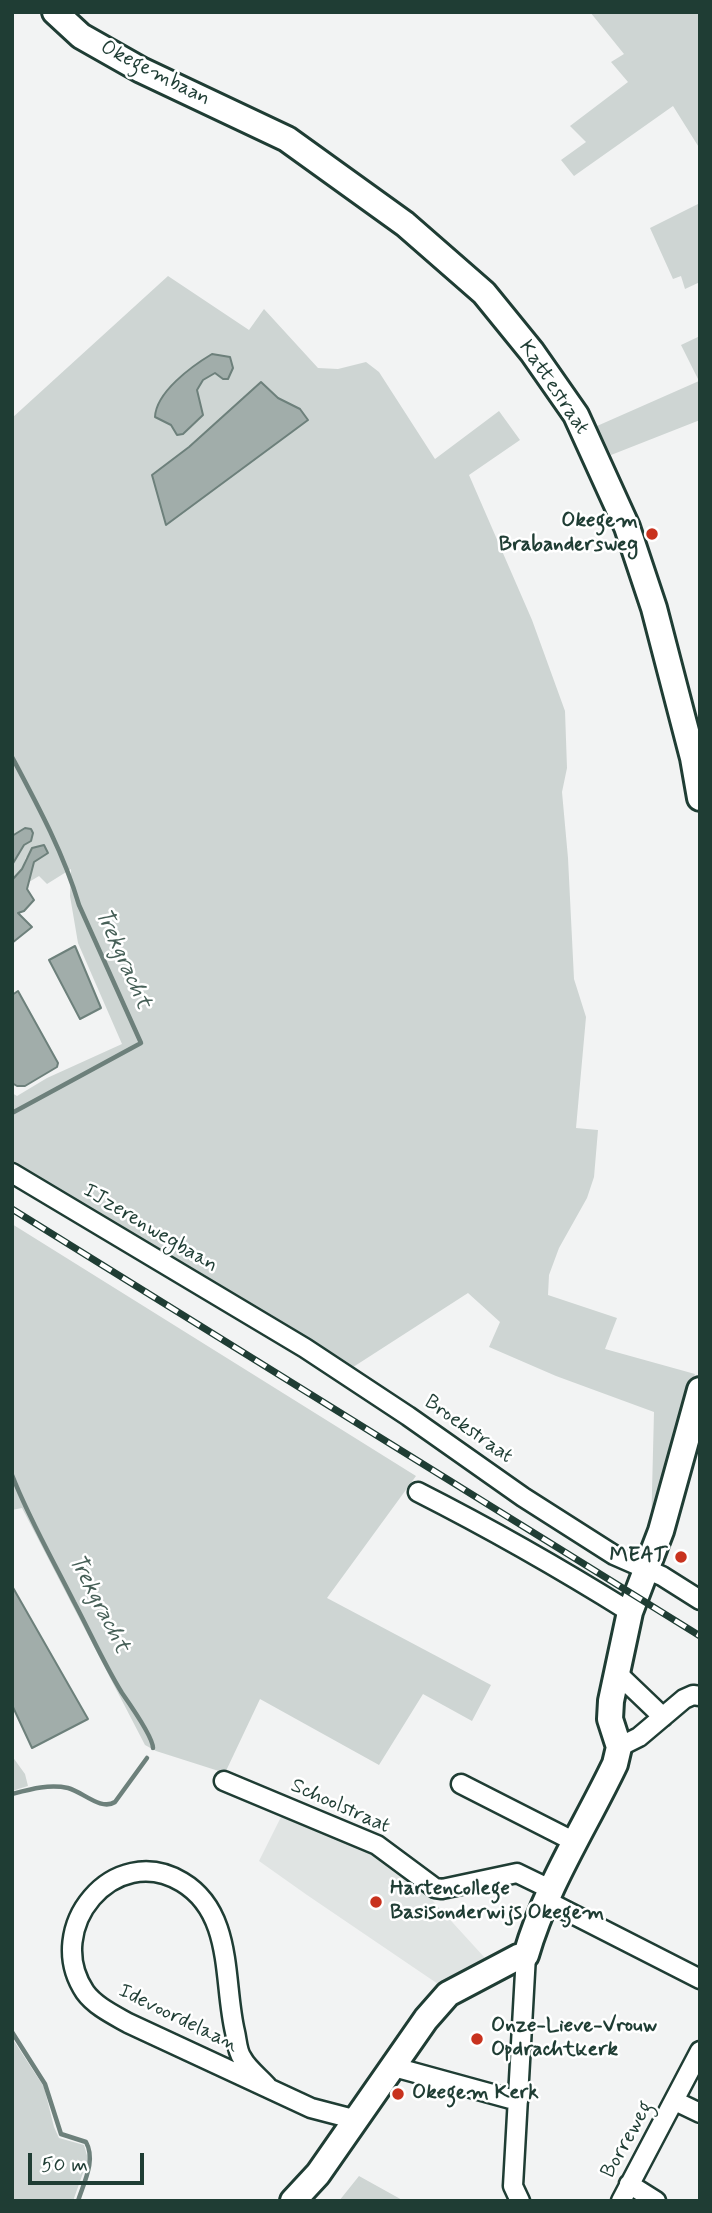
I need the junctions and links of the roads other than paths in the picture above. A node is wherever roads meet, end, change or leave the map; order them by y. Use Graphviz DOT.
graph roads {
  1 [pos="55,12"];
  2 [pos="261,126"];
  3 [pos="700,798"];
  4 [pos="12,1173"];
  5 [pos="263,1324"];
  6 [pos="700,1390"];
  7 [pos="418,1492"];
  8 [pos="648,1570"];
  9 [pos="700,1601"];
  10 [pos="630,1612"];
  11 [pos="617,1674"];
  12 [pos="696,1696"];
  13 [pos="663,1717"];
  14 [pos="619,1747"];
  15 [pos="223,1781"];
  16 [pos="461,1784"];
  17 [pos="575,1842"];
  18 [pos="548,1895"];
  19 [pos="526,1955"];
  20 [pos="700,1979"];
  21 [pos="700,2051"];
  22 [pos="394,2067"];
  23 [pos="267,2086"];
  24 [pos="518,2101"];
  25 [pos="675,2101"];
  26 [pos="700,2113"];
  27 [pos="351,2128"];
  28 [pos="629,2184"];
  29 [pos="293,2201"];
  30 [pos="520,2201"];
  31 [pos="621,2201"];
  32 [pos="656,2201"];
  1 -- 2 [label="main road, Okegembaan"];
  2 -- 3 [label="main road, Kattestraat"];
  4 -- 5 [label="street, IJzerenwegbaan"];
  5 -- 8 [label="street, Broekstraat"];
  6 -- 8 [label="main road"];
  7 -- 10 [label="street"];
  8 -- 9 [label="street, Broekstraat"];
  8 -- 10 [label="main road"];
  10 -- 11 [label="main road"];
  11 -- 13 [label="street"];
  11 -- 14 [label="main road"];
  12 -- 13 [label="street"];
  13 -- 14 [label="street"];
  14 -- 17 [label="main road"];
  15 -- 18 [label="street, Schoolstraat"];
  16 -- 17 [label="street"];
  17 -- 18 [label="main road"];
  18 -- 19 [label="main road"];
  18 -- 20 [label="street, Schoolstraat"];
  19 -- 22 [label="main road"];
  19 -- 24 [label="street"];
  21 -- 25 [label="street, Borreweg"];
  22 -- 24 [label="street"];
  22 -- 27 [label="main road"];
  23 -- 23 [label="street, Idevoordelaan"];
  23 -- 27 [label="street, Idevoordelaan"];
  24 -- 30 [label="street"];
  25 -- 26 [label="street, Borreweg"];
  25 -- 28 [label="street, Borreweg"];
  27 -- 29 [label="main road"];
  28 -- 31 [label="street, Borreweg"];
  28 -- 32 [label="street"];
}
